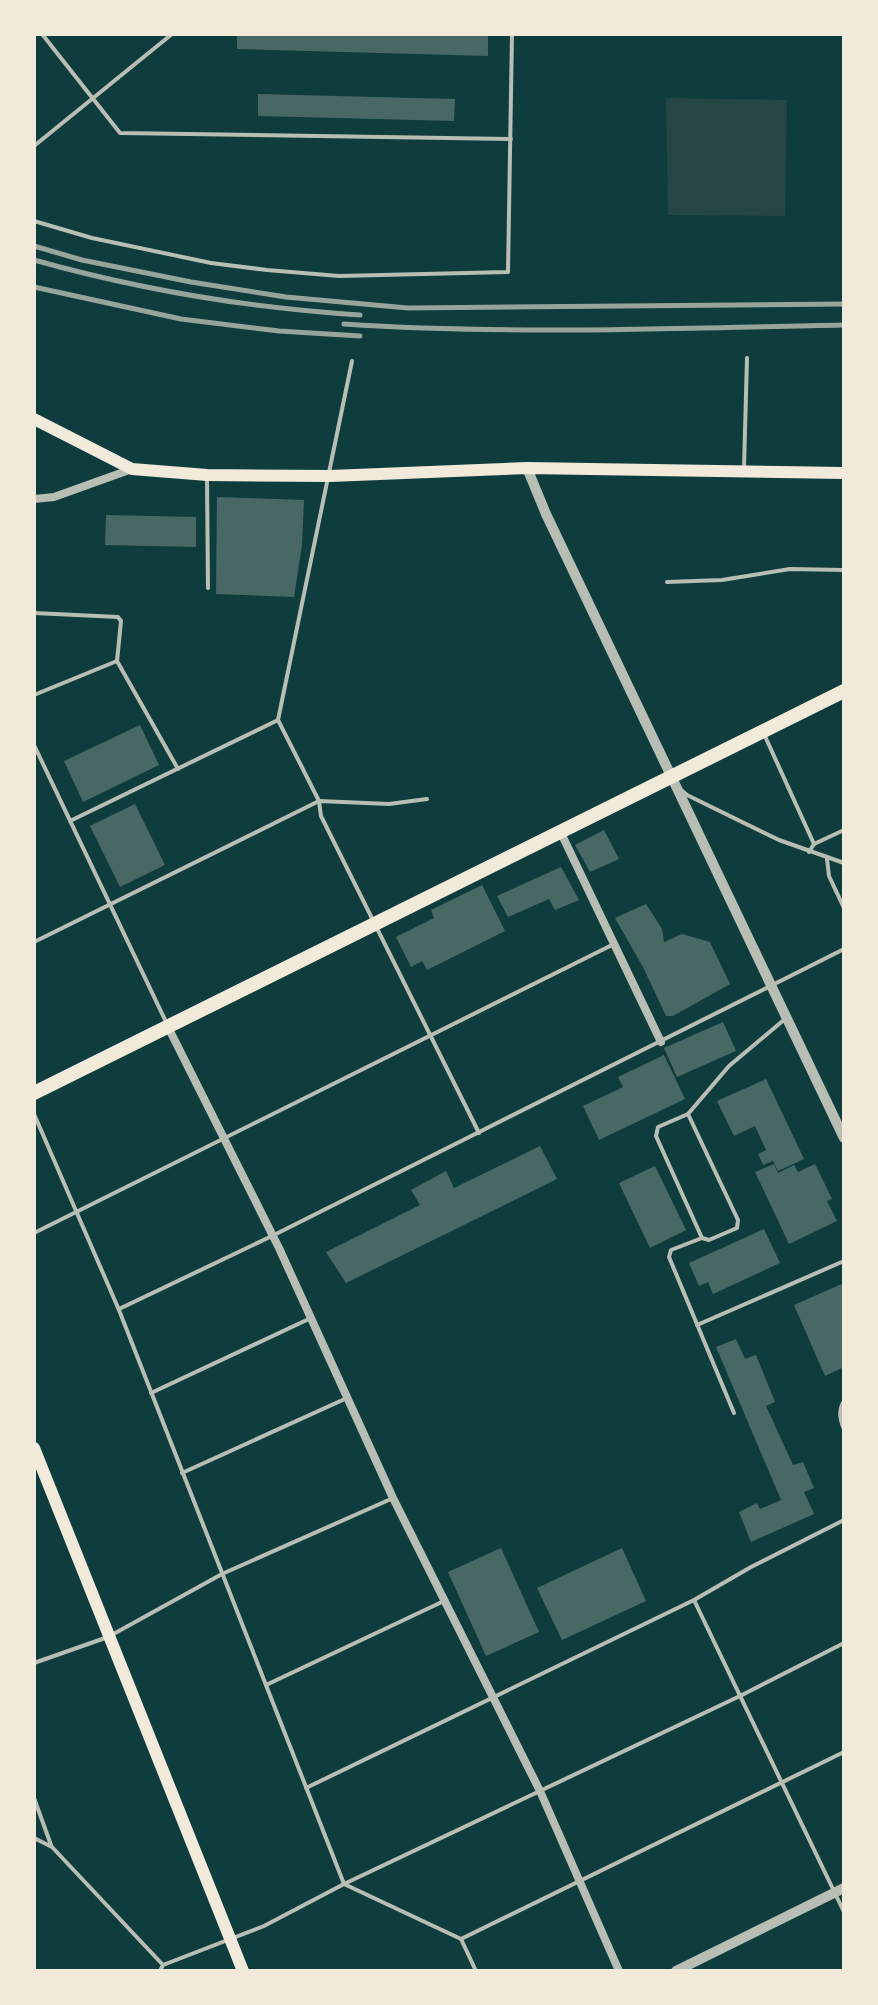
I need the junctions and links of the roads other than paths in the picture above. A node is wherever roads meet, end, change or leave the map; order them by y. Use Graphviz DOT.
graph roads {
  1 [pos="42,34"];
  2 [pos="172,34"];
  3 [pos="512,34"];
  4 [pos="91,99"];
  5 [pos="511,139"];
  6 [pos="34,146"];
  7 [pos="34,221"];
  8 [pos="747,358"];
  9 [pos="352,361"];
  10 [pos="34,419"];
  11 [pos="527,468"];
  12 [pos="132,469"];
  13 [pos="744,473"];
  14 [pos="844,473"];
  15 [pos="207,475"];
  16 [pos="330,476"];
  17 [pos="34,499"];
  18 [pos="844,570"];
  19 [pos="667,582"];
  20 [pos="208,588"];
  21 [pos="34,613"];
  22 [pos="117,661"];
  23 [pos="844,691"];
  24 [pos="34,695"];
  25 [pos="278,720"];
  26 [pos="763,732"];
  27 [pos="34,745"];
  28 [pos="178,769"];
  29 [pos="674,781"];
  30 [pos="427,799"];
  31 [pos="319,801"];
  32 [pos="70,821"];
  33 [pos="844,830"];
  34 [pos="561,833"];
  35 [pos="814,844"];
  36 [pos="809,852"];
  37 [pos="827,859"];
  38 [pos="844,863"];
  39 [pos="110,904"];
  40 [pos="844,908"];
  41 [pos="375,925"];
  42 [pos="34,942"];
  43 [pos="614,944"];
  44 [pos="844,949"];
  45 [pos="771,985"];
  46 [pos="786,1017"];
  47 [pos="168,1027"];
  48 [pos="431,1036"];
  49 [pos="661,1042"];
  50 [pos="34,1093"];
  51 [pos="34,1114"];
  52 [pos="688,1114"];
  53 [pos="479,1133"];
  54 [pos="844,1138"];
  55 [pos="225,1140"];
  56 [pos="76,1211"];
  57 [pos="34,1233"];
  58 [pos="272,1236"];
  59 [pos="702,1238"];
  60 [pos="844,1261"];
  61 [pos="119,1310"];
  62 [pos="311,1318"];
  63 [pos="697,1325"];
  64 [pos="151,1393"];
  65 [pos="347,1398"];
  66 [pos="844,1401"];
  67 [pos="734,1413"];
  68 [pos="844,1429"];
  69 [pos="35,1453"];
  70 [pos="182,1473"];
  71 [pos="393,1498"];
  72 [pos="844,1520"];
  73 [pos="222,1574"];
  74 [pos="694,1600"];
  75 [pos="444,1601"];
  76 [pos="108,1637"];
  77 [pos="844,1643"];
  78 [pos="34,1663"];
  79 [pos="266,1685"];
  80 [pos="740,1696"];
  81 [pos="492,1699"];
  82 [pos="844,1752"];
  83 [pos="782,1782"];
  84 [pos="306,1788"];
  85 [pos="540,1791"];
  86 [pos="34,1798"];
  87 [pos="34,1838"];
  88 [pos="52,1847"];
  89 [pos="579,1881"];
  90 [pos="344,1884"];
  91 [pos="839,1891"];
  92 [pos="844,1912"];
  93 [pos="461,1939"];
  94 [pos="230,1940"];
  95 [pos="163,1965"];
  96 [pos="160,1971"];
  97 [pos="243,1971"];
  98 [pos="476,1971"];
  99 [pos="619,1971"];
  100 [pos="676,1971"];
  1 -- 4 [label="lane"];
  2 -- 4 [label="lane"];
  3 -- 5 [label="lane"];
  4 -- 5 [label="lane"];
  4 -- 6 [label="lane"];
  5 -- 7 [label="lane"];
  8 -- 13 [label="lane"];
  9 -- 16 [label="lane"];
  10 -- 12 [label="main road"];
  11 -- 13 [label="main road"];
  11 -- 16 [label="main road"];
  11 -- 29 [label="street"];
  12 -- 15 [label="main road"];
  12 -- 17 [label="street"];
  13 -- 14 [label="main road"];
  15 -- 16 [label="main road"];
  15 -- 20 [label="lane"];
  16 -- 25 [label="lane"];
  18 -- 19 [label="lane"];
  21 -- 22 [label="lane"];
  22 -- 24 [label="lane"];
  22 -- 28 [label="lane"];
  23 -- 26 [label="main road"];
  25 -- 28 [label="lane"];
  25 -- 31 [label="lane"];
  26 -- 29 [label="main road"];
  26 -- 35 [label="lane"];
  27 -- 32 [label="lane"];
  28 -- 32 [label="lane"];
  29 -- 34 [label="main road"];
  29 -- 36 [label="lane"];
  29 -- 45 [label="street"];
  30 -- 31 [label="lane"];
  31 -- 39 [label="lane"];
  31 -- 41 [label="lane"];
  32 -- 39 [label="lane"];
  33 -- 35 [label="lane"];
  34 -- 41 [label="main road"];
  34 -- 43 [label="street"];
  35 -- 36 [label="lane"];
  36 -- 37 [label="lane"];
  37 -- 38 [label="lane"];
  37 -- 40 [label="lane"];
  39 -- 42 [label="lane"];
  39 -- 47 [label="lane"];
  41 -- 47 [label="main road"];
  41 -- 48 [label="lane"];
  43 -- 48 [label="lane"];
  43 -- 49 [label="street"];
  44 -- 45 [label="lane"];
  45 -- 46 [label="street"];
  45 -- 49 [label="lane"];
  46 -- 52 [label="lane"];
  46 -- 54 [label="street"];
  47 -- 50 [label="main road"];
  47 -- 55 [label="street"];
  48 -- 53 [label="lane"];
  48 -- 55 [label="lane"];
  49 -- 53 [label="lane"];
  51 -- 56 [label="lane"];
  52 -- 59 [label="lane"];
  52 -- 59 [label="lane"];
  53 -- 58 [label="lane"];
  55 -- 56 [label="lane"];
  55 -- 58 [label="street"];
  56 -- 57 [label="lane"];
  56 -- 61 [label="lane"];
  58 -- 61 [label="lane"];
  58 -- 62 [label="street"];
  59 -- 63 [label="lane"];
  60 -- 63 [label="lane"];
  61 -- 64 [label="lane"];
  62 -- 64 [label="lane"];
  62 -- 65 [label="street"];
  63 -- 67 [label="lane"];
  64 -- 70 [label="lane"];
  65 -- 70 [label="lane"];
  65 -- 71 [label="street"];
  66 -- 68 [label="lane"];
  69 -- 76 [label="main road"];
  70 -- 73 [label="lane"];
  71 -- 73 [label="lane"];
  71 -- 75 [label="street"];
  72 -- 74 [label="lane"];
  73 -- 76 [label="lane"];
  73 -- 79 [label="lane"];
  74 -- 80 [label="lane"];
  74 -- 81 [label="lane"];
  75 -- 79 [label="lane"];
  75 -- 81 [label="street"];
  76 -- 78 [label="lane"];
  76 -- 94 [label="main road"];
  77 -- 80 [label="lane"];
  79 -- 84 [label="lane"];
  80 -- 83 [label="lane"];
  80 -- 85 [label="lane"];
  81 -- 84 [label="lane"];
  81 -- 85 [label="street"];
  82 -- 83 [label="lane"];
  83 -- 89 [label="lane"];
  83 -- 91 [label="lane"];
  84 -- 90 [label="lane"];
  85 -- 89 [label="street"];
  85 -- 90 [label="lane"];
  86 -- 88 [label="lane"];
  87 -- 88 [label="lane"];
  88 -- 95 [label="lane"];
  89 -- 93 [label="lane"];
  89 -- 99 [label="street"];
  90 -- 93 [label="lane"];
  90 -- 94 [label="lane"];
  91 -- 92 [label="lane"];
  91 -- 100 [label="street"];
  93 -- 98 [label="lane"];
  94 -- 95 [label="lane"];
  94 -- 97 [label="main road"];
  95 -- 96 [label="lane"];
}
